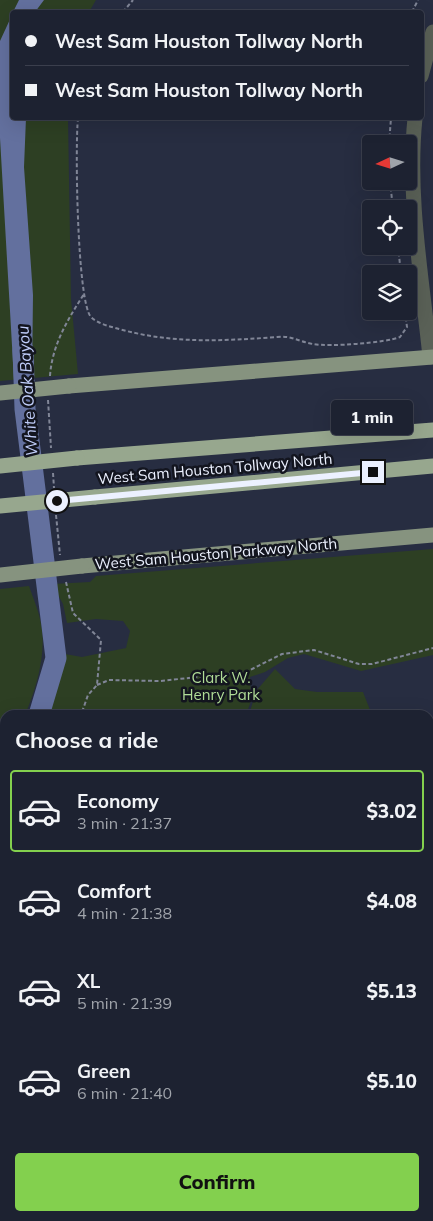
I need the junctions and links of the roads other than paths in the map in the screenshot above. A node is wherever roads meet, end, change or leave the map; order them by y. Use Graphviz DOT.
graph roads {
  1 [pos="433,32"];
  2 [pos="424,65"];
  3 [pos="415,120"];
  4 [pos="429,311"];
  5 [pos="431,357"];
  6 [pos="0,393"];
  7 [pos="433,430"];
  8 [pos="0,466"];
  9 [pos="433,466"];
  10 [pos="0,506"];
  11 [pos="433,535"];
  12 [pos="0,575"];
  1 -- 2 [label="street"];
  3 -- 4 [label="street"];
  4 -- 5 [label="street"];
  5 -- 6 [label="main road, bridge"];
  7 -- 8 [label="highway, West Sam Houston Tollway North, bridge"];
  9 -- 10 [label="highway, West Sam Houston Tollway North, bridge"];
  11 -- 12 [label="main road, West Sam Houston Parkway North, bridge"];
}
